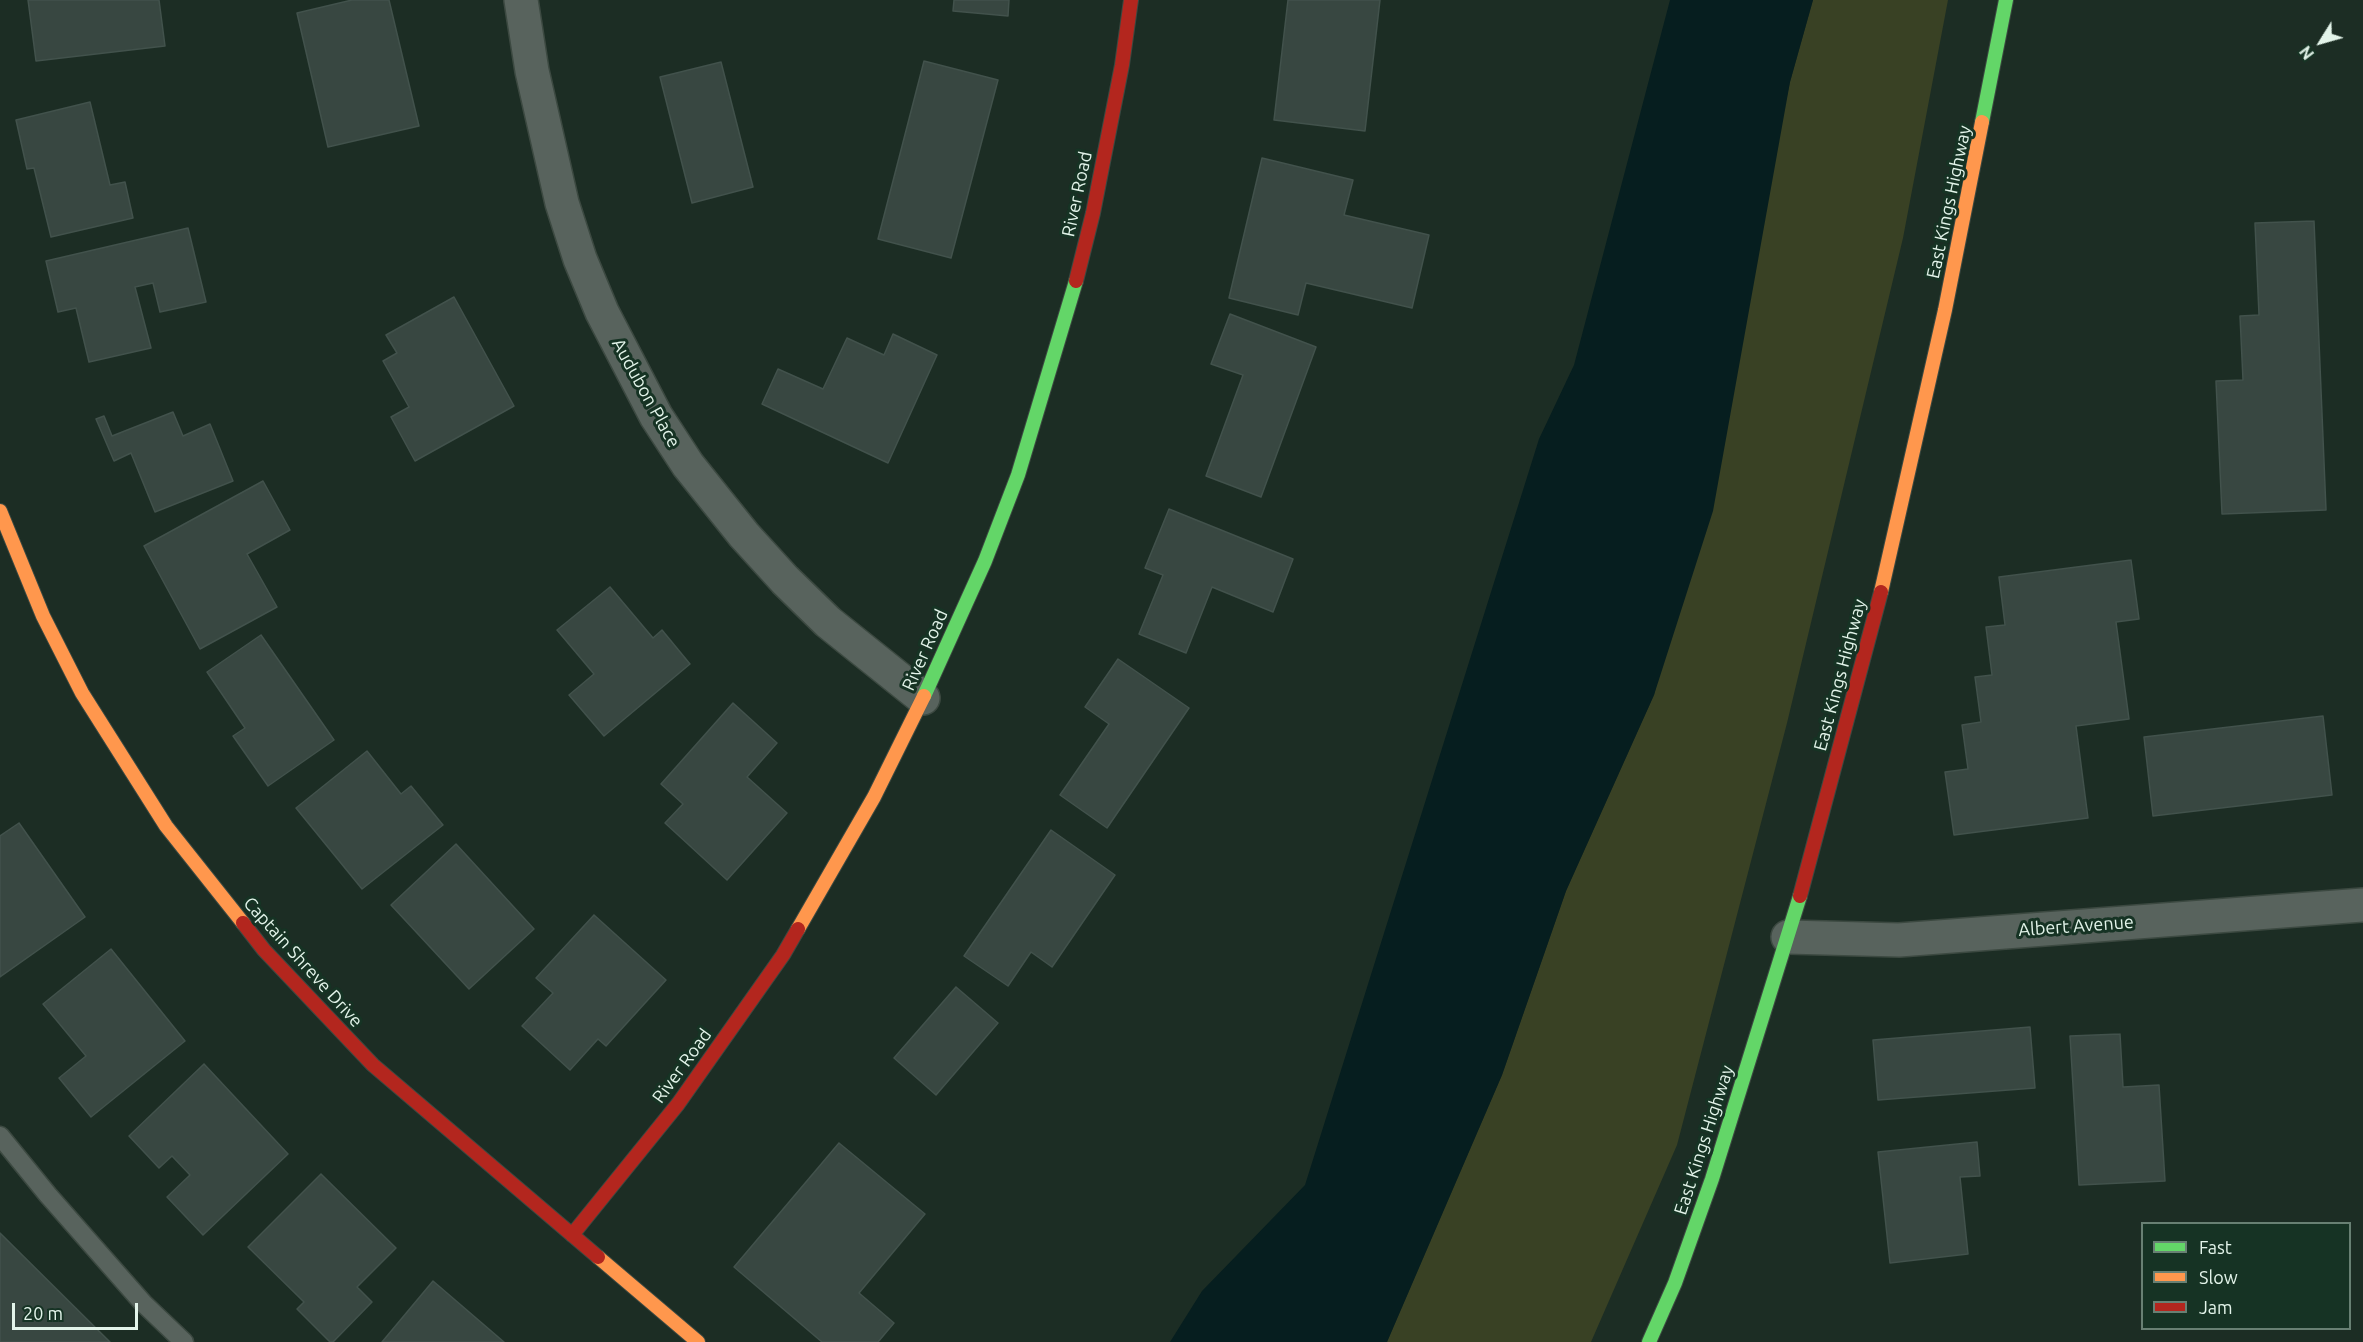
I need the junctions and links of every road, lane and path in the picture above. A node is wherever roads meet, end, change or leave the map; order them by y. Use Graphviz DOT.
graph roads {
  1 [pos="521,0"];
  2 [pos="1131,0"];
  3 [pos="2006,0"];
  4 [pos="2,524"];
  5 [pos="923,698"];
  6 [pos="2363,905"];
  7 [pos="1788,937"];
  8 [pos="0,1136"];
  9 [pos="572,1235"];
  10 [pos="184,1342"];
  11 [pos="698,1342"];
  12 [pos="1649,1342"];
  1 -- 5 [label="street, Audubon Place"];
  2 -- 5 [label="street, River Road"];
  3 -- 7 [label="street, East Kings Highway"];
  4 -- 9 [label="street, Captain Shreve Drive"];
  5 -- 9 [label="street, River Road"];
  6 -- 7 [label="street, Albert Avenue"];
  7 -- 12 [label="street, East Kings Highway"];
  8 -- 10 [label="lane"];
  9 -- 11 [label="street, Captain Shreve Drive"];
}
